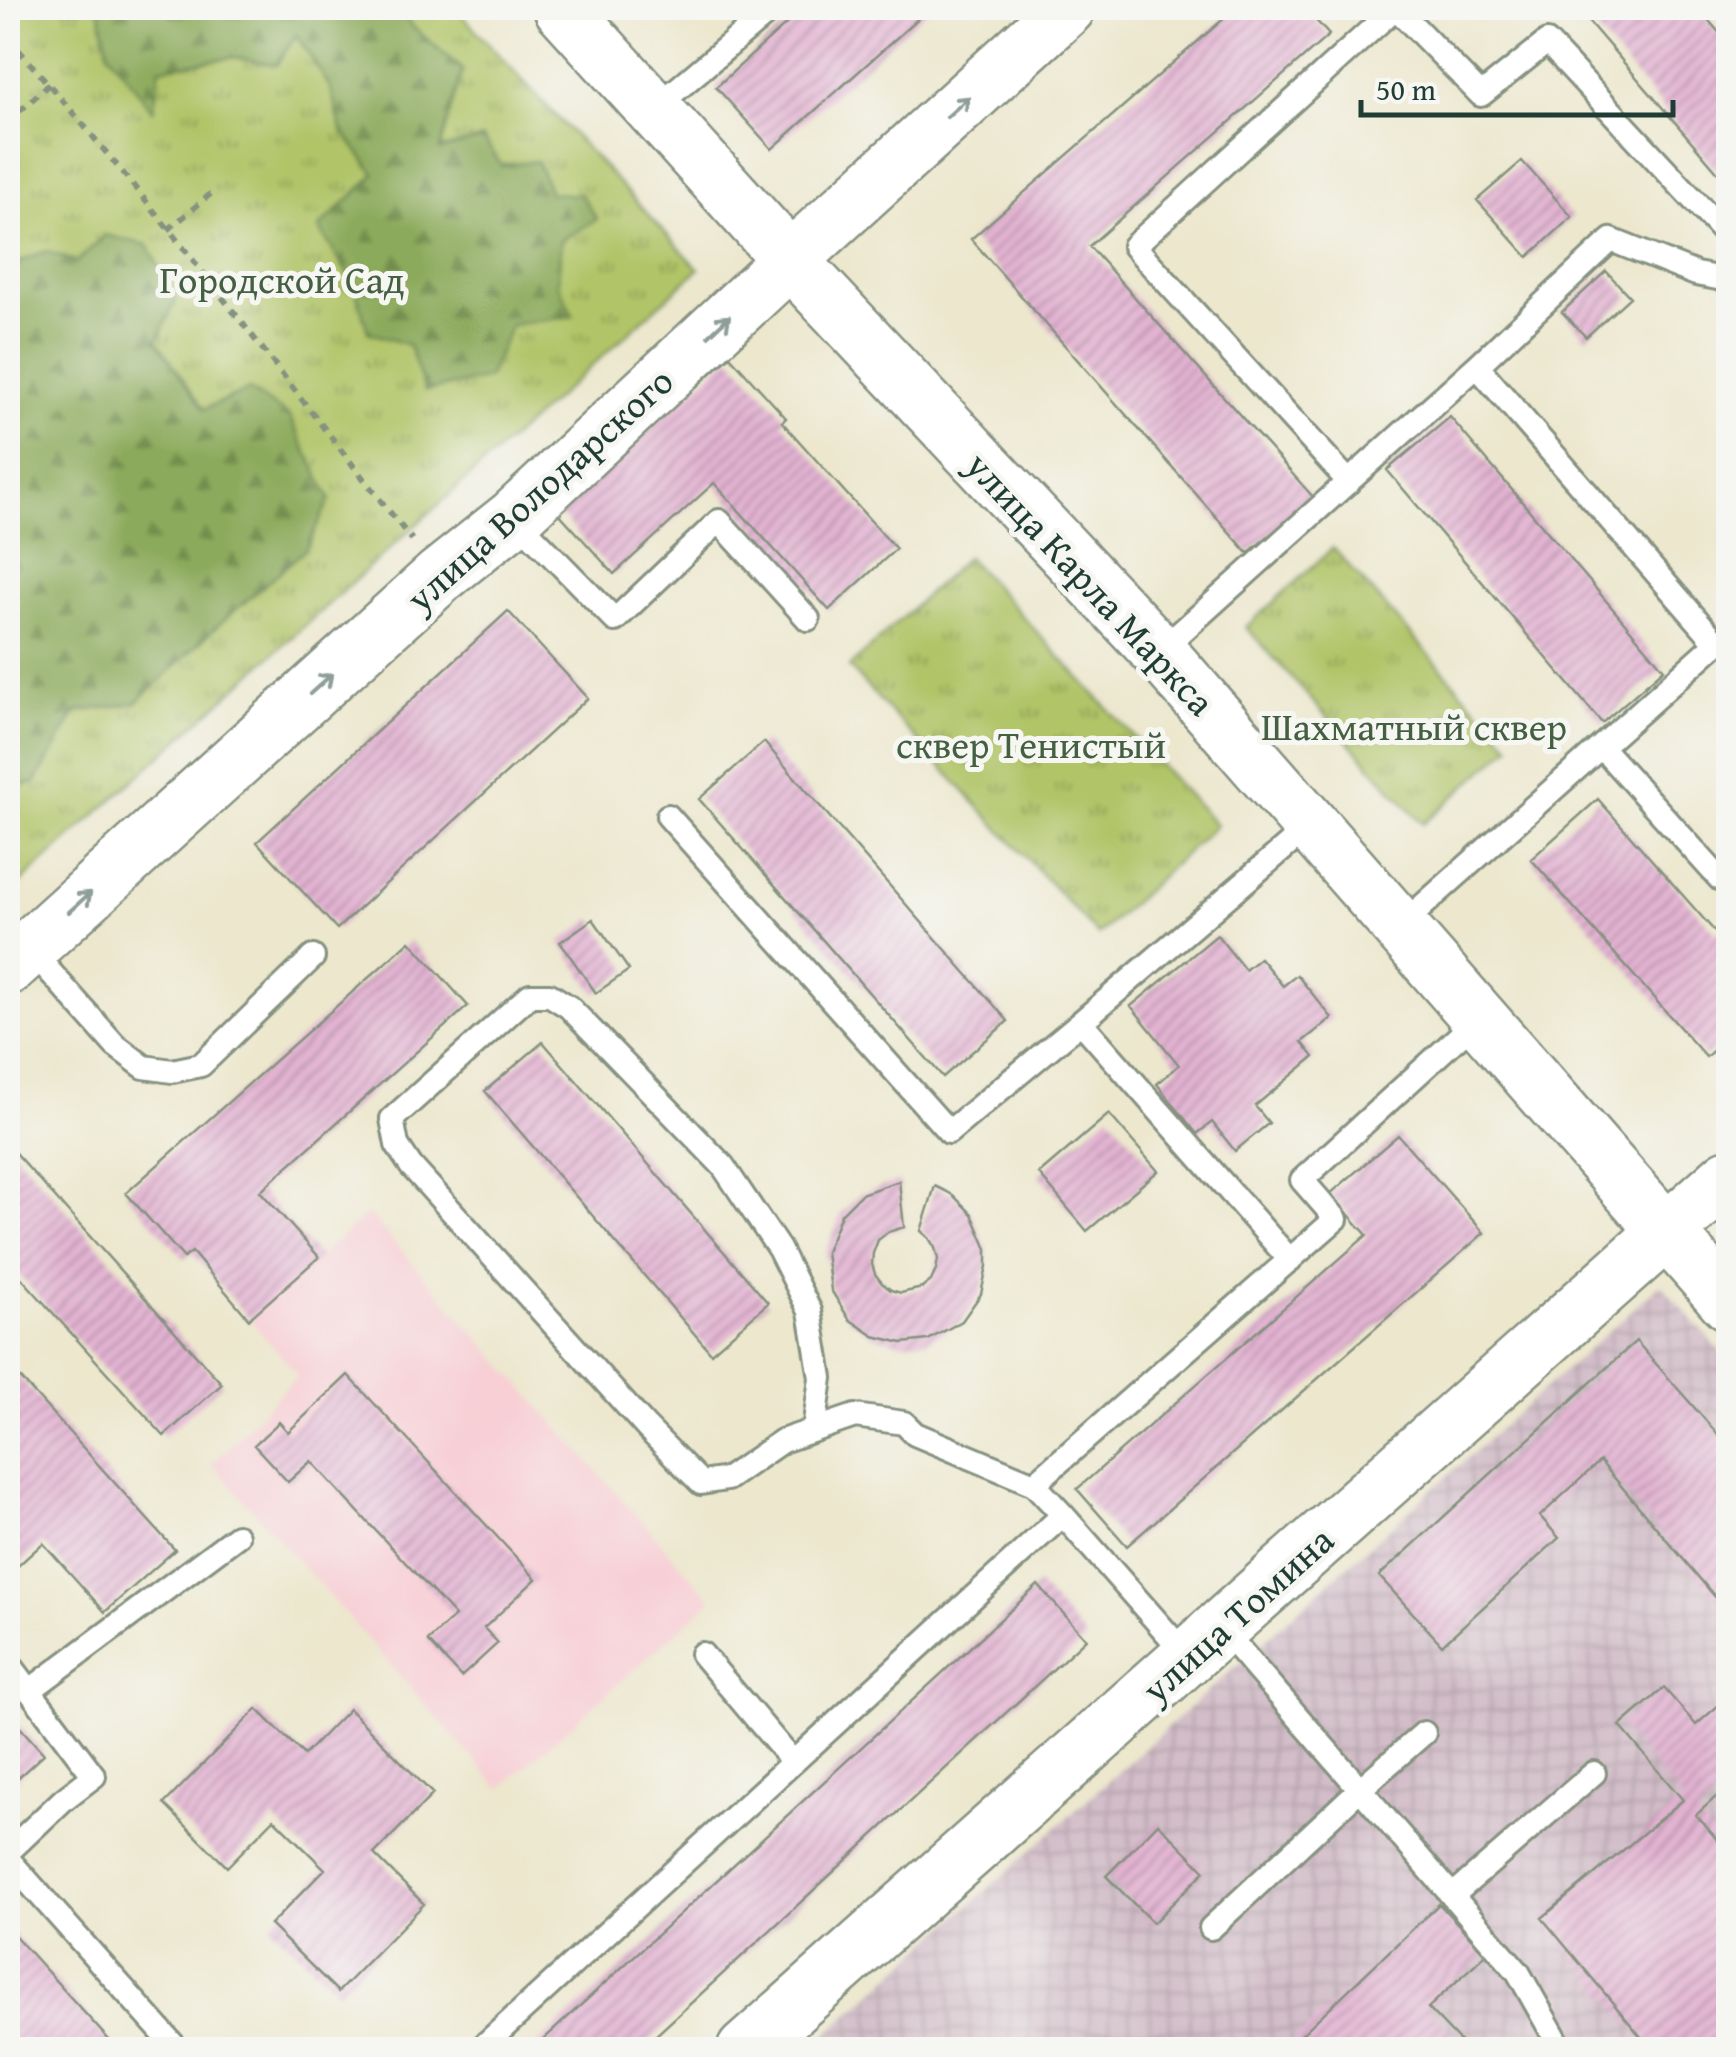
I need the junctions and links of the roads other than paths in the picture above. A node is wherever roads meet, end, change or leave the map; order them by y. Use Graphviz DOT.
graph roads {
  1 [pos="562,8"];
  2 [pos="773,8"];
  3 [pos="1067,8"];
  4 [pos="1396,8"];
  5 [pos="654,109"];
  6 [pos="1728,237"];
  7 [pos="790,260"];
  8 [pos="1728,280"];
  9 [pos="1477,366"];
  10 [pos="1348,482"];
  11 [pos="514,517"];
  12 [pos="808,620"];
  13 [pos="1159,652"];
  14 [pos="1600,747"];
  15 [pos="668,816"];
  16 [pos="1310,826"];
  17 [pos="1728,871"];
  18 [pos="1399,927"];
  19 [pos="313,957"];
  20 [pos="14,959"];
  21 [pos="1479,1018"];
  22 [pos="1081,1022"];
  23 [pos="1728,1176"];
  24 [pos="1668,1232"];
  25 [pos="1290,1260"];
  26 [pos="1728,1302"];
  27 [pos="814,1430"];
  28 [pos="1034,1484"];
  29 [pos="1063,1516"];
  30 [pos="237,1536"];
  31 [pos="1205,1642"];
  32 [pos="702,1654"];
  33 [pos="8,1662"];
  34 [pos="29,1691"];
  35 [pos="1424,1733"];
  36 [pos="794,1762"];
  37 [pos="1594,1773"];
  38 [pos="1360,1790"];
  39 [pos="8,1855"];
  40 [pos="1452,1896"];
  41 [pos="1212,1928"];
  42 [pos="178,2050"];
  43 [pos="479,2050"];
  44 [pos="745,2050"];
  45 [pos="1562,2050"];
  1 -- 5 [label="street, улица Карла Маркса"];
  2 -- 5 [label="lane"];
  7 -- 3 [label="street, улица Володарского, one-way"];
  4 -- 6 [label="lane"];
  4 -- 10 [label="lane"];
  5 -- 7 [label="street, улица Карла Маркса"];
  11 -- 7 [label="street, улица Володарского, one-way"];
  7 -- 13 [label="street, улица Карла Маркса"];
  8 -- 9 [label="lane"];
  9 -- 10 [label="lane"];
  9 -- 14 [label="lane"];
  10 -- 13 [label="lane"];
  11 -- 12 [label="lane"];
  20 -- 11 [label="street, улица Володарского, one-way"];
  13 -- 16 [label="street, улица Карла Маркса"];
  14 -- 17 [label="lane"];
  14 -- 18 [label="lane"];
  15 -- 22 [label="lane"];
  16 -- 18 [label="street, улица Карла Маркса"];
  16 -- 22 [label="lane"];
  18 -- 21 [label="street, улица Карла Маркса"];
  19 -- 20 [label="lane"];
  21 -- 24 [label="street, улица Карла Маркса"];
  21 -- 25 [label="lane"];
  22 -- 25 [label="lane"];
  23 -- 24 [label="street, улица Томина"];
  24 -- 26 [label="street, улица Карла Маркса"];
  24 -- 31 [label="street, улица Томина"];
  25 -- 28 [label="lane"];
  27 -- 27 [label="lane"];
  27 -- 28 [label="lane"];
  28 -- 29 [label="lane"];
  29 -- 31 [label="lane"];
  29 -- 36 [label="lane"];
  30 -- 34 [label="lane"];
  31 -- 38 [label="lane"];
  31 -- 44 [label="street, улица Томина"];
  32 -- 36 [label="lane"];
  33 -- 34 [label="lane"];
  34 -- 39 [label="lane"];
  35 -- 38 [label="lane"];
  36 -- 43 [label="lane"];
  37 -- 40 [label="lane"];
  38 -- 40 [label="lane"];
  38 -- 41 [label="lane"];
  39 -- 42 [label="lane"];
  40 -- 45 [label="lane"];
}
